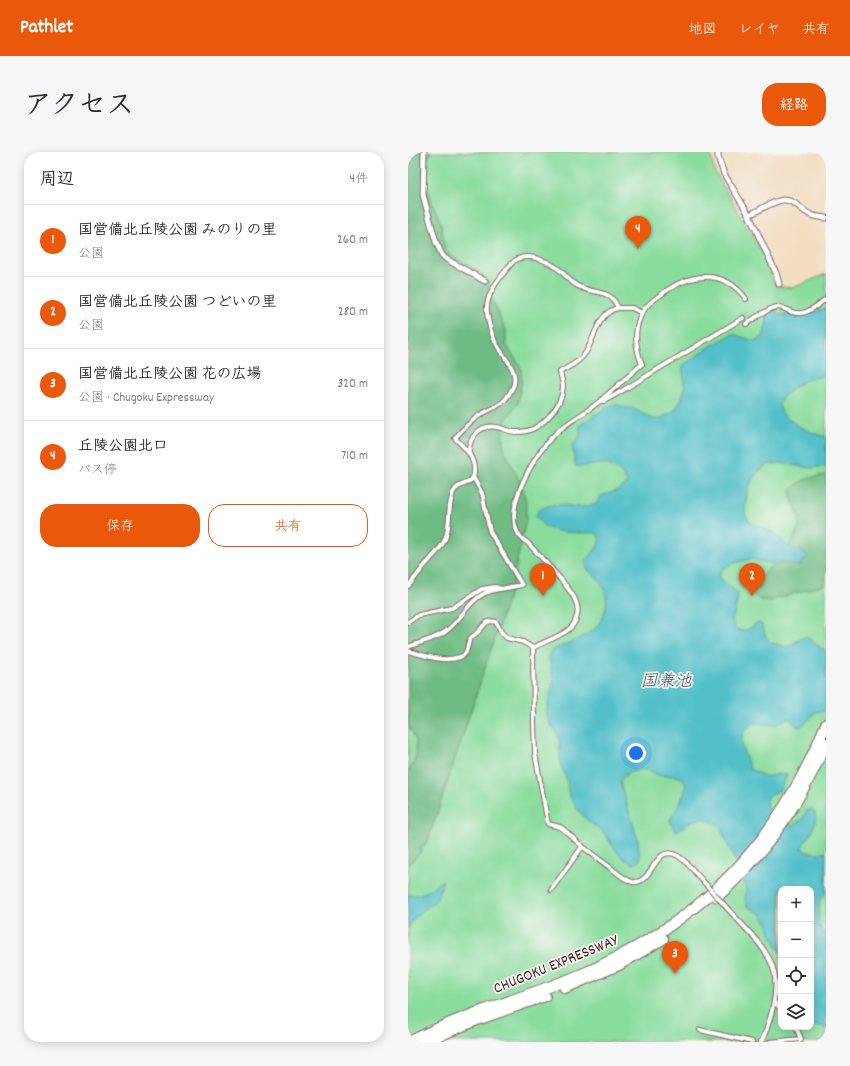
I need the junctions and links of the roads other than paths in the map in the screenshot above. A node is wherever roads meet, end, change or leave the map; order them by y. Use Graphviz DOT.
graph roads {
  1 [pos="424,152"];
  2 [pos="718,152"];
  3 [pos="749,215"];
  4 [pos="826,218"];
  5 [pos="485,281"];
  6 [pos="779,284"];
  7 [pos="746,299"];
  8 [pos="826,299"];
  9 [pos="618,308"];
  10 [pos="642,313"];
  11 [pos="743,318"];
  12 [pos="746,324"];
  13 [pos="600,401"];
  14 [pos="469,453"];
  15 [pos="473,478"];
  16 [pos="408,586"];
  17 [pos="500,589"];
  18 [pos="408,622"];
  19 [pos="408,648"];
  20 [pos="533,648"];
  21 [pos="408,651"];
  22 [pos="826,724"];
  23 [pos="826,743"];
  24 [pos="782,817"];
  25 [pos="582,846"];
  26 [pos="735,875"];
  27 [pos="551,890"];
  28 [pos="774,1002"];
  29 [pos="778,1006"];
  30 [pos="700,1030"];
  31 [pos="797,1030"];
  32 [pos="801,1039"];
  33 [pos="409,1042"];
  34 [pos="425,1042"];
  35 [pos="752,1042"];
  36 [pos="761,1042"];
  37 [pos="770,1042"];
  38 [pos="806,1042"];
  1 -- 5 [label="street"];
  2 -- 3 [label="street"];
  3 -- 4 [label="street"];
  3 -- 6 [label="street"];
  7 -- 10 [label="street"];
  8 -- 12 [label="street"];
  9 -- 10 [label="street"];
  9 -- 14 [label="street"];
  9 -- 14 [label="street"];
  10 -- 13 [label="street"];
  11 -- 13 [label="street"];
  13 -- 20 [label="street"];
  14 -- 15 [label="street"];
  15 -- 16 [label="street"];
  15 -- 17 [label="street"];
  17 -- 18 [label="street"];
  17 -- 19 [label="street"];
  20 -- 21 [label="street"];
  20 -- 25 [label="street"];
  22 -- 24 [label="highway, CHUGOKU EXPRESSWAY"];
  23 -- 24 [label="highway, CHUGOKU EXPRESSWAY"];
  24 -- 26 [label="highway, CHUGOKU EXPRESSWAY"];
  25 -- 27 [label="street"];
  25 -- 28 [label="street, bridge"];
  26 -- 33 [label="highway, CHUGOKU EXPRESSWAY"];
  26 -- 34 [label="highway, CHUGOKU EXPRESSWAY"];
  28 -- 29 [label="street"];
  28 -- 36 [label="street"];
  30 -- 35 [label="street"];
  31 -- 32 [label="street"];
  32 -- 37 [label="street"];
  32 -- 38 [label="street"];
}
